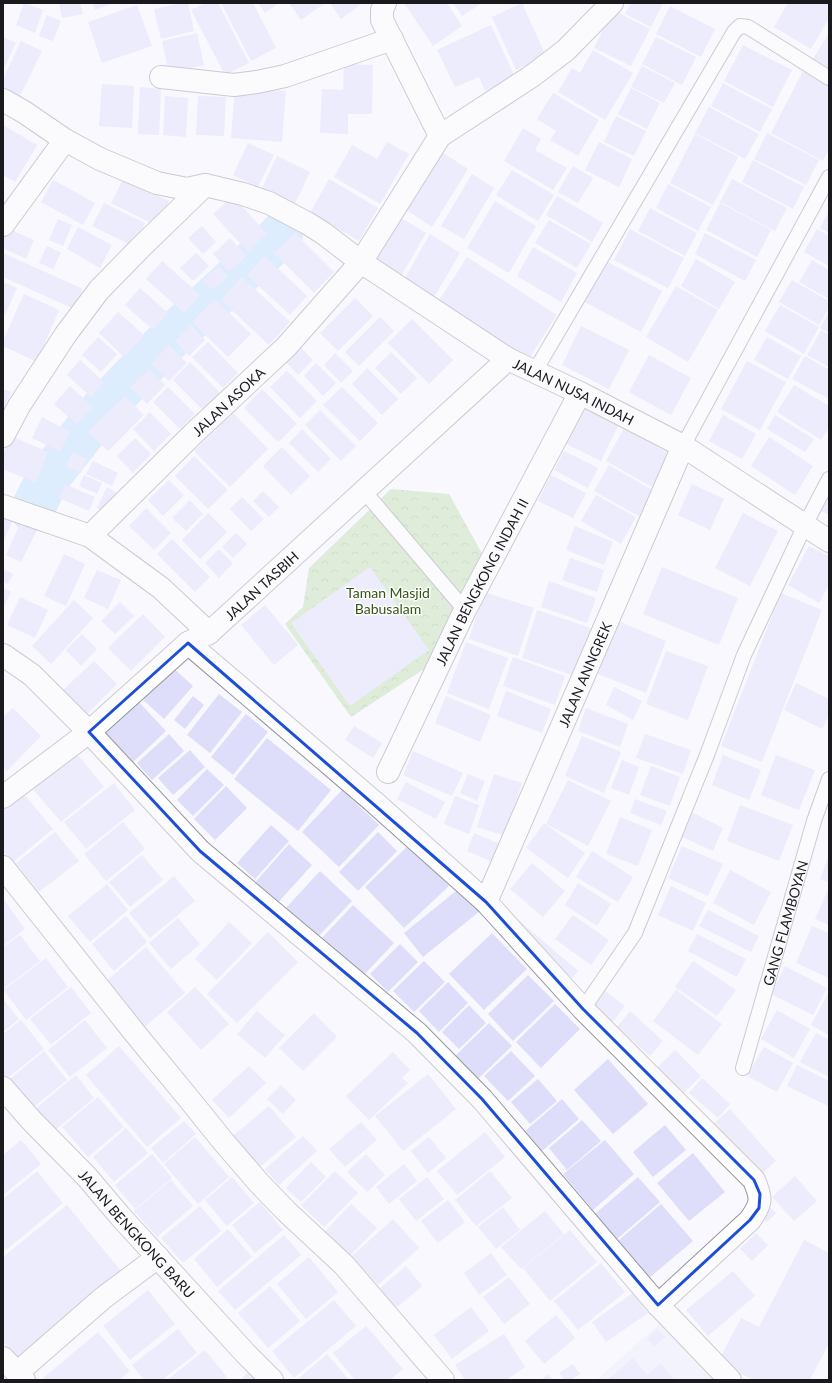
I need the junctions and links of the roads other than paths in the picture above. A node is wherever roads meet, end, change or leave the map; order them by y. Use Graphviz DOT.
graph roads {
  1 [pos="385,3"];
  2 [pos="612,3"];
  3 [pos="392,39"];
  4 [pos="161,77"];
  5 [pos="829,78"];
  6 [pos="3,100"];
  7 [pos="440,136"];
  8 [pos="65,140"];
  9 [pos="829,177"];
  10 [pos="205,186"];
  11 [pos="3,225"];
  12 [pos="361,262"];
  13 [pos="508,359"];
  14 [pos="535,371"];
  15 [pos="580,393"];
  16 [pos="3,436"];
  17 [pos="683,446"];
  18 [pos="829,480"];
  19 [pos="364,491"];
  20 [pos="3,506"];
  21 [pos="805,525"];
  22 [pos="90,536"];
  23 [pos="829,541"];
  24 [pos="465,610"];
  25 [pos="209,633"];
  26 [pos="188,643"];
  27 [pos="3,655"];
  28 [pos="89,732"];
  29 [pos="388,772"];
  30 [pos="829,779"];
  31 [pos="3,797"];
  32 [pos="3,866"];
  33 [pos="486,902"];
  34 [pos="583,1009"];
  35 [pos="744,1068"];
  36 [pos="3,1088"];
  37 [pos="158,1257"];
  38 [pos="658,1305"];
  39 [pos="15,1370"];
  40 [pos="272,1380"];
  41 [pos="443,1380"];
  42 [pos="730,1380"];
  1 -- 3 [label="street"];
  2 -- 7 [label="street"];
  3 -- 4 [label="street"];
  3 -- 7 [label="street"];
  5 -- 14 [label="lane"];
  6 -- 8 [label="street, JALAN NUSA INDAH"];
  7 -- 12 [label="street, JALAN ASOKA"];
  8 -- 10 [label="street, JALAN NUSA INDAH"];
  8 -- 11 [label="street"];
  9 -- 17 [label="lane"];
  10 -- 12 [label="street, JALAN NUSA INDAH"];
  10 -- 16 [label="street"];
  12 -- 13 [label="street, JALAN NUSA INDAH"];
  12 -- 22 [label="street, JALAN ASOKA"];
  13 -- 14 [label="street, JALAN NUSA INDAH"];
  13 -- 19 [label="street, JALAN TASBIH"];
  14 -- 15 [label="street, JALAN NUSA INDAH"];
  15 -- 17 [label="street, JALAN NUSA INDAH"];
  15 -- 24 [label="street, JALAN BENGKONG INDAH II"];
  17 -- 21 [label="street, JALAN NUSA INDAH"];
  17 -- 33 [label="street, JALAN ANNGREK"];
  18 -- 21 [label="lane"];
  19 -- 24 [label="lane"];
  19 -- 25 [label="street, JALAN TASBIH"];
  20 -- 22 [label="street"];
  21 -- 23 [label="street, JALAN NUSA INDAH"];
  21 -- 34 [label="lane"];
  22 -- 25 [label="street"];
  24 -- 29 [label="street, JALAN BENGKONG INDAH II"];
  25 -- 26 [label="street, JALAN TASBIH"];
  26 -- 28 [label="street, JALAN TASBIH"];
  26 -- 33 [label="street"];
  27 -- 28 [label="street"];
  28 -- 31 [label="street, JALAN TASBIH"];
  28 -- 38 [label="street"];
  30 -- 35 [label="lane, GANG FLAMBOYAN"];
  32 -- 41 [label="street"];
  33 -- 34 [label="street"];
  34 -- 38 [label="street"];
  36 -- 37 [label="street, JALAN BENGKONG BARU"];
  37 -- 39 [label="street"];
  37 -- 40 [label="street, JALAN BENGKONG BARU"];
  38 -- 42 [label="street"];
}
